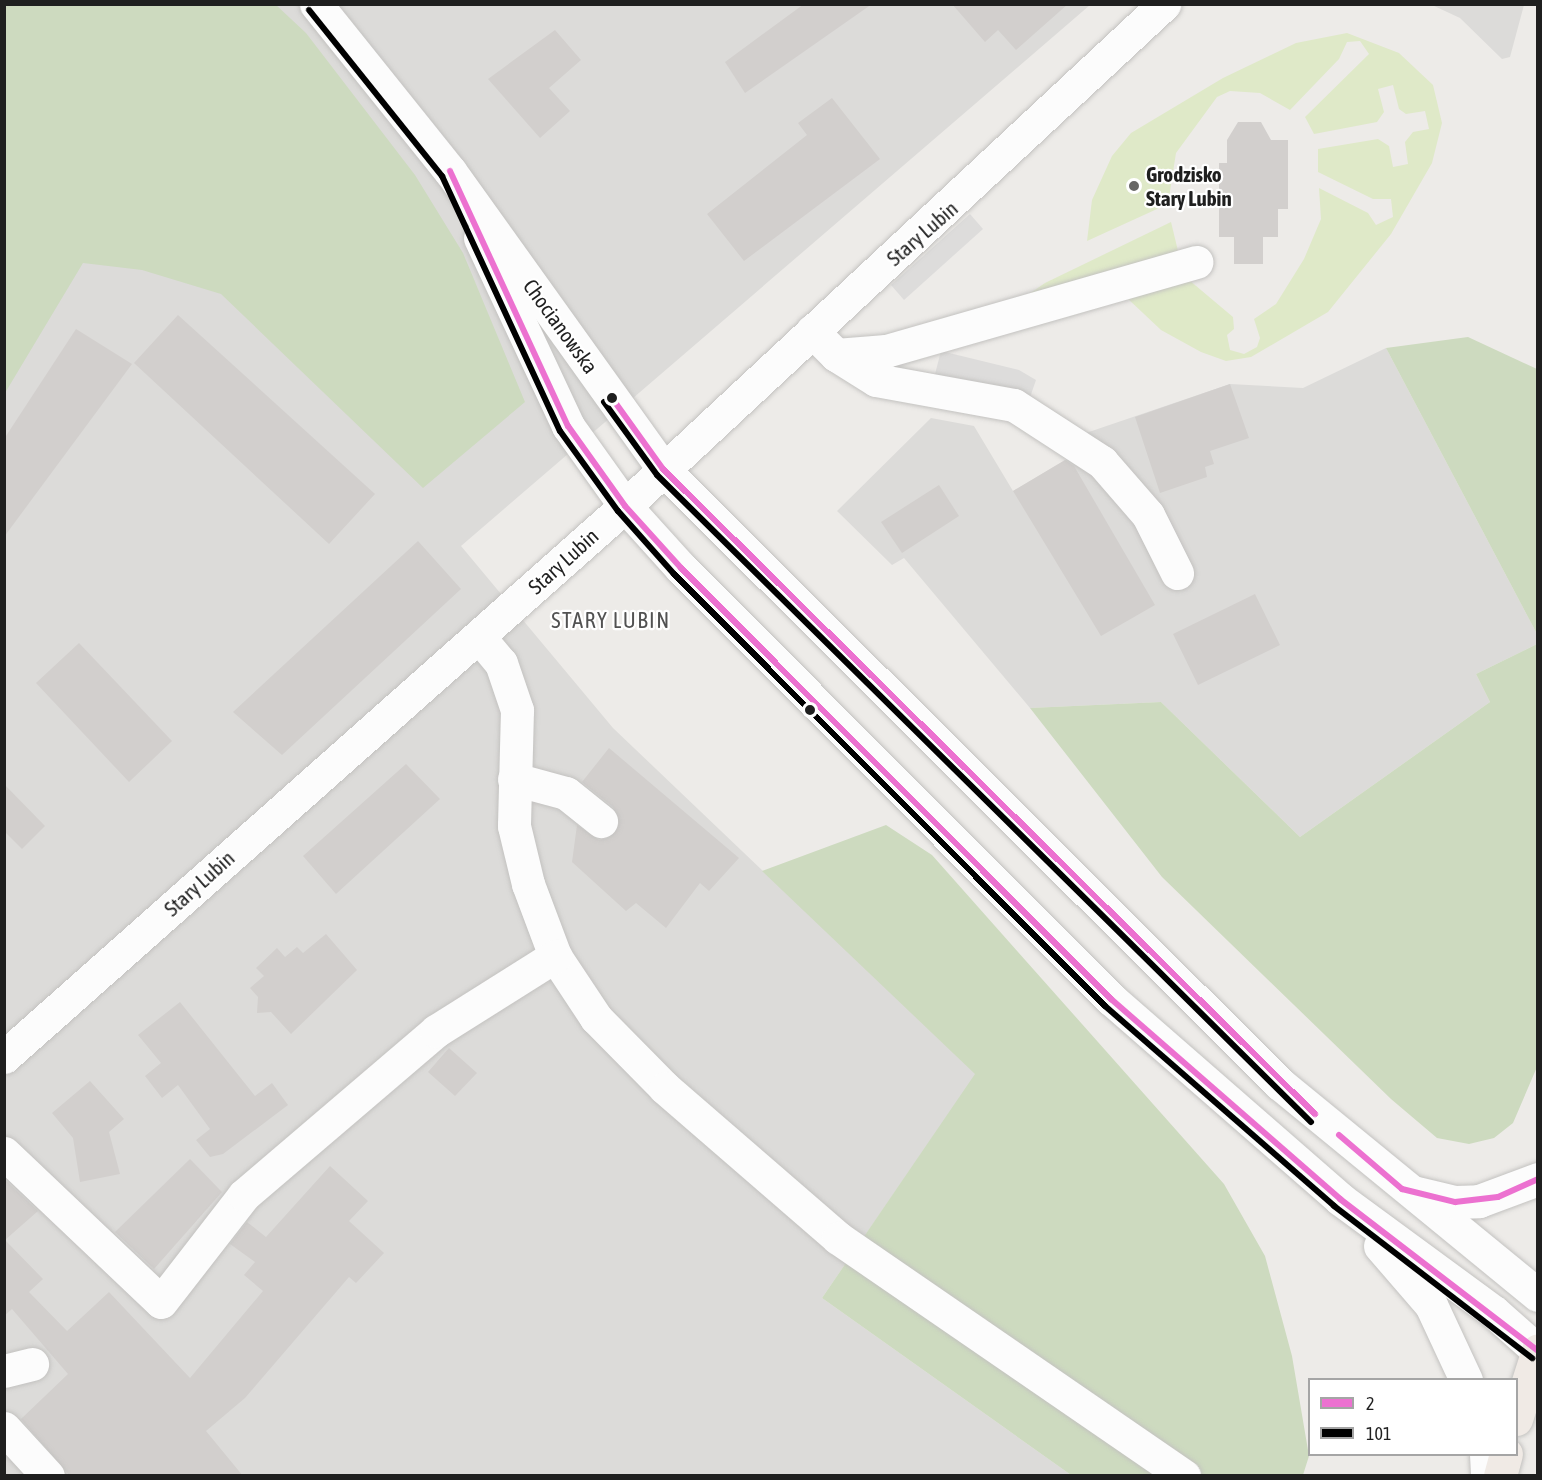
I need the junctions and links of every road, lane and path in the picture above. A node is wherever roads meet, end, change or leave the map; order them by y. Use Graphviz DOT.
graph roads {
  1 [pos="316,4"];
  2 [pos="1164,4"];
  3 [pos="450,171"];
  4 [pos="1196,262"];
  5 [pos="812,330"];
  6 [pos="836,355"];
  7 [pos="663,469"];
  8 [pos="625,506"];
  9 [pos="1177,573"];
  10 [pos="479,637"];
  11 [pos="514,779"];
  12 [pos="601,821"];
  13 [pos="555,956"];
  14 [pos="4,1057"];
  15 [pos="4,1154"];
  16 [pos="1538,1179"];
  17 [pos="1402,1189"];
  18 [pos="1340,1199"];
  19 [pos="1538,1294"];
  20 [pos="1537,1350"];
  21 [pos="1465,1378"];
  22 [pos="1518,1412"];
  23 [pos="4,1428"];
  24 [pos="1485,1456"];
  25 [pos="1506,1456"];
  26 [pos="48,1476"];
  27 [pos="1184,1476"];
  28 [pos="1487,1476"];
  29 [pos="1500,1476"];
  1 -- 3 [label="street, Chocianowska"];
  2 -- 5 [label="street, Stary Lubin"];
  3 -- 7 [label="street, Chocianowska"];
  3 -- 8 [label="street, Chocianowska"];
  4 -- 6 [label="street"];
  5 -- 6 [label="street"];
  5 -- 7 [label="street, Stary Lubin"];
  6 -- 9 [label="street"];
  7 -- 8 [label="street, Stary Lubin"];
  7 -- 17 [label="street, Chocianowska"];
  8 -- 10 [label="street, Stary Lubin"];
  8 -- 18 [label="street, Chocianowska"];
  10 -- 11 [label="street"];
  10 -- 14 [label="street, Stary Lubin"];
  11 -- 12 [label="street"];
  11 -- 13 [label="street"];
  13 -- 15 [label="street"];
  13 -- 27 [label="street"];
  16 -- 17 [label="street"];
  17 -- 19 [label="street, Chocianowska"];
  18 -- 20 [label="street, Chocianowska"];
  18 -- 21 [label="street"];
  20 -- 22 [label="main road"];
  23 -- 26 [label="street"];
  24 -- 28 [label="street"];
  25 -- 29 [label="main road"];
}
